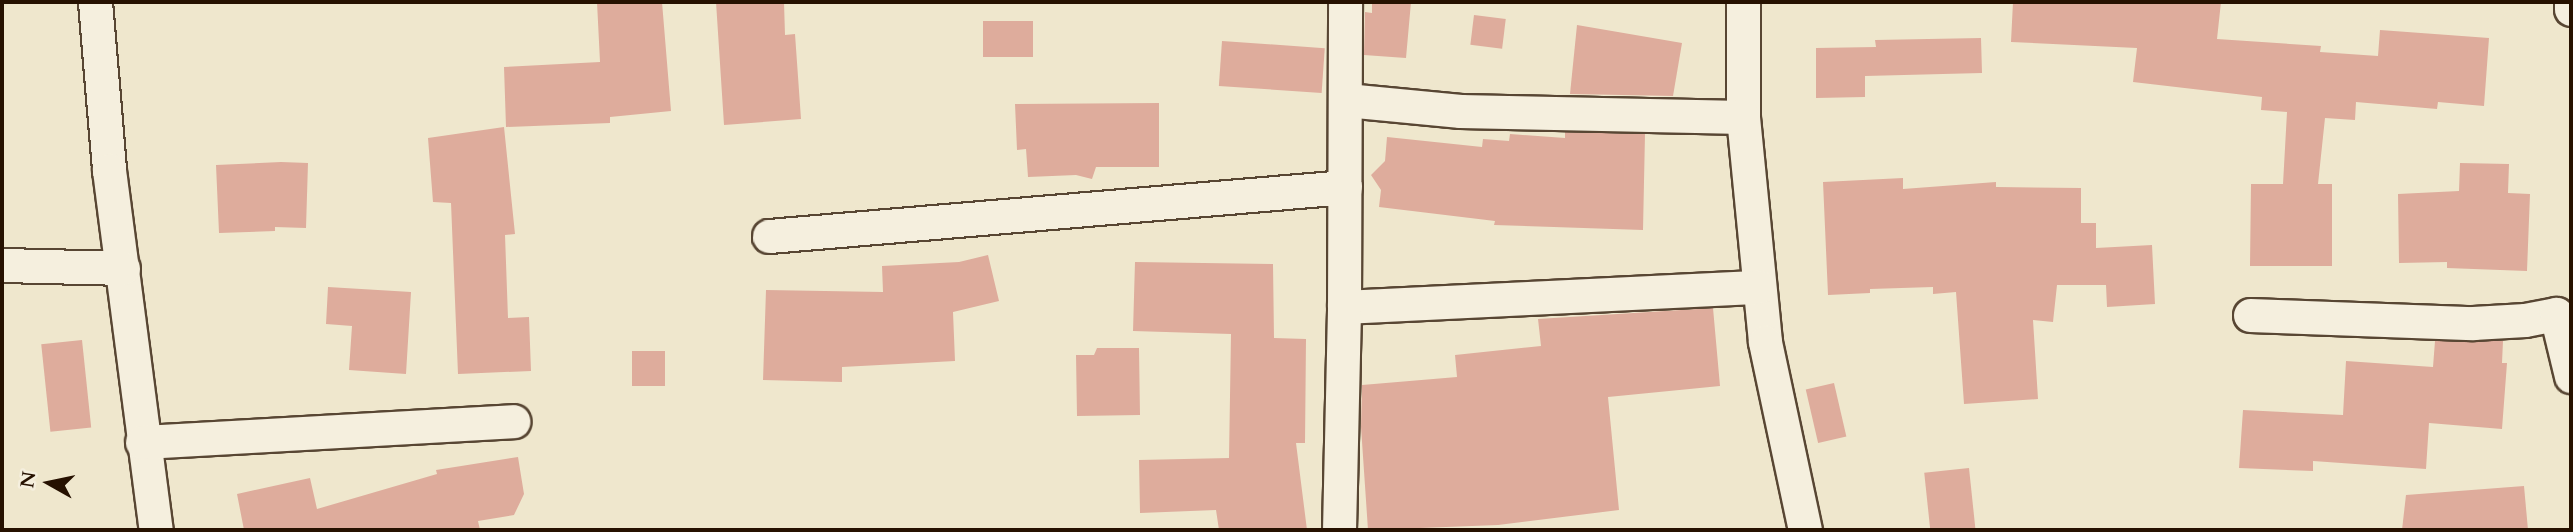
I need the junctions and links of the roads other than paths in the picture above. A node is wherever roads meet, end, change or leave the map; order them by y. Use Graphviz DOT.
graph roads {
  1 [pos="95,2"];
  2 [pos="1345,2"];
  3 [pos="1743,2"];
  4 [pos="2571,2"];
  5 [pos="2571,9"];
  6 [pos="1346,100"];
  7 [pos="1743,117"];
  8 [pos="1345,187"];
  9 [pos="769,236"];
  10 [pos="2,265"];
  11 [pos="123,268"];
  12 [pos="1759,287"];
  13 [pos="1344,307"];
  14 [pos="2564,309"];
  15 [pos="2250,315"];
  16 [pos="2571,376"];
  17 [pos="513,421"];
  18 [pos="142,442"];
  19 [pos="156,530"];
  20 [pos="1339,530"];
  21 [pos="1805,530"];
  1 -- 11 [label="street"];
  2 -- 6 [label="street"];
  3 -- 7 [label="street"];
  4 -- 5 [label="street"];
  6 -- 7 [label="street"];
  6 -- 8 [label="street"];
  7 -- 12 [label="street"];
  8 -- 9 [label="street"];
  8 -- 13 [label="street"];
  10 -- 11 [label="street"];
  11 -- 18 [label="street"];
  12 -- 13 [label="street"];
  12 -- 21 [label="street"];
  13 -- 20 [label="street"];
  14 -- 15 [label="street"];
  14 -- 16 [label="street"];
  17 -- 18 [label="street"];
  18 -- 19 [label="street"];
}
